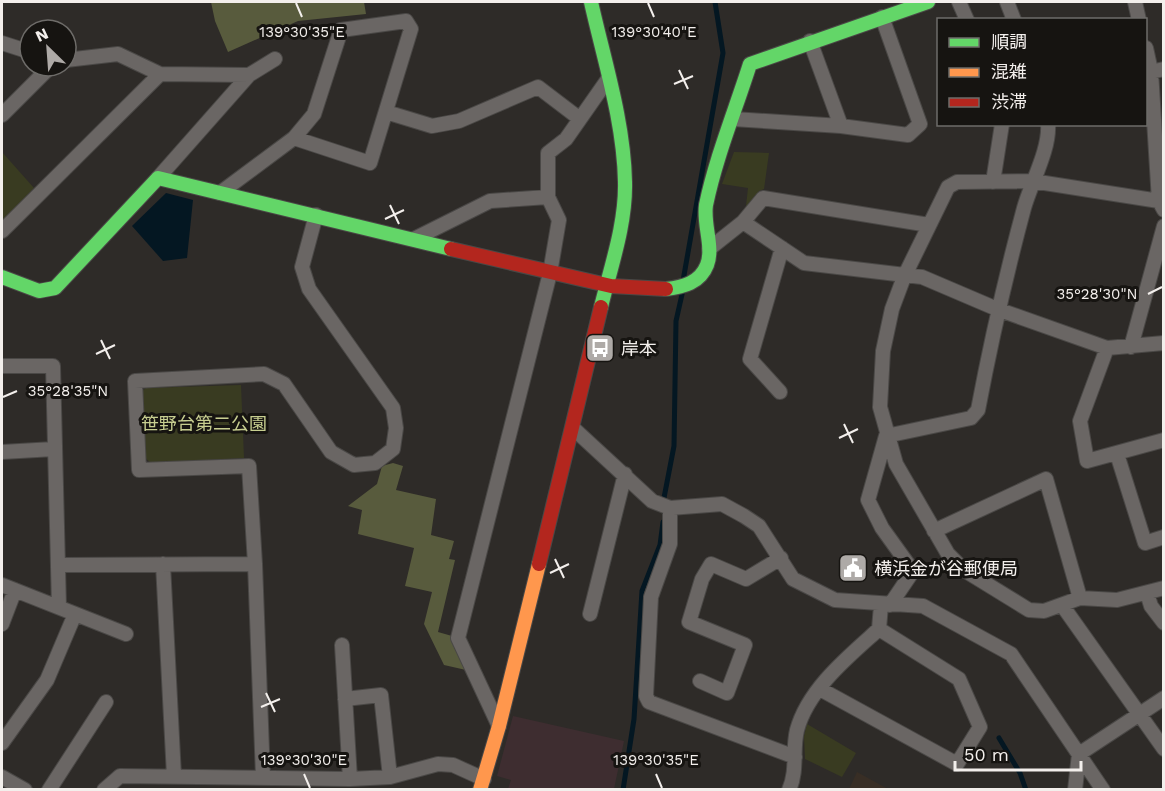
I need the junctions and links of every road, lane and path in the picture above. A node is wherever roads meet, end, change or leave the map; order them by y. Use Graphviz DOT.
graph roads {
  1 [pos="591,2"];
  2 [pos="928,2"];
  3 [pos="959,2"];
  4 [pos="1007,2"];
  5 [pos="1135,2"];
  6 [pos="882,17"];
  7 [pos="966,18"];
  8 [pos="1013,18"];
  9 [pos="1139,18"];
  10 [pos="810,41"];
  11 [pos="2,43"];
  12 [pos="18,48"];
  13 [pos="1147,51"];
  14 [pos="78,59"];
  15 [pos="275,59"];
  16 [pos="1153,71"];
  17 [pos="160,74"];
  18 [pos="249,75"];
  19 [pos="39,78"];
  20 [pos="608,79"];
  21 [pos="386,112"];
  22 [pos="2,115"];
  23 [pos="580,119"];
  24 [pos="733,119"];
  25 [pos="841,126"];
  26 [pos="1002,126"];
  27 [pos="1048,126"];
  28 [pos="294,138"];
  29 [pos="158,178"];
  30 [pos="1032,181"];
  31 [pos="993,183"];
  32 [pos="220,193"];
  33 [pos="548,197"];
  34 [pos="1161,206"];
  35 [pos="316,215"];
  36 [pos="743,222"];
  37 [pos="930,225"];
  38 [pos="1164,226"];
  39 [pos="2,231"];
  40 [pos="414,239"];
  41 [pos="782,248"];
  42 [pos="709,249"];
  43 [pos="550,273"];
  44 [pos="2,277"];
  45 [pos="904,277"];
  46 [pos="609,285"];
  47 [pos="997,309"];
  48 [pos="1164,344"];
  49 [pos="1131,347"];
  50 [pos="1107,348"];
  51 [pos="2,366"];
  52 [pos="780,392"];
  53 [pos="574,429"];
  54 [pos="886,436"];
  55 [pos="1164,440"];
  56 [pos="54,449"];
  57 [pos="2,452"];
  58 [pos="1118,454"];
  59 [pos="625,474"];
  60 [pos="670,508"];
  61 [pos="934,531"];
  62 [pos="1164,537"];
  63 [pos="781,558"];
  64 [pos="162,564"];
  65 [pos="255,564"];
  66 [pos="59,565"];
  67 [pos="8,587"];
  68 [pos="1164,588"];
  69 [pos="1147,593"];
  70 [pos="1080,598"];
  71 [pos="886,605"];
  72 [pos="1062,605"];
  73 [pos="59,607"];
  74 [pos="75,614"];
  75 [pos="590,614"];
  76 [pos="1164,623"];
  77 [pos="2,624"];
  78 [pos="879,629"];
  79 [pos="126,634"];
  80 [pos="342,645"];
  81 [pos="700,681"];
  82 [pos="820,689"];
  83 [pos="1164,698"];
  84 [pos="345,699"];
  85 [pos="106,702"];
  86 [pos="1139,714"];
  87 [pos="499,726"];
  88 [pos="2,743"];
  89 [pos="1164,749"];
  90 [pos="1079,754"];
  91 [pos="795,757"];
  92 [pos="174,776"];
  93 [pos="2,777"];
  94 [pos="263,777"];
  95 [pos="390,777"];
  96 [pos="350,779"];
  97 [pos="482,784"];
  98 [pos="25,789"];
  99 [pos="49,789"];
  100 [pos="104,789"];
  101 [pos="789,789"];
  102 [pos="1075,789"];
  103 [pos="1103,789"];
  1 -- 20 [label="street"];
  2 -- 6 [label="street"];
  3 -- 7 [label="street"];
  4 -- 8 [label="street"];
  5 -- 9 [label="street"];
  6 -- 10 [label="street"];
  6 -- 25 [label="street"];
  10 -- 24 [label="street"];
  10 -- 25 [label="street"];
  11 -- 12 [label="street"];
  13 -- 16 [label="street"];
  14 -- 17 [label="street"];
  15 -- 18 [label="street"];
  16 -- 34 [label="street"];
  17 -- 18 [label="street"];
  17 -- 39 [label="street"];
  18 -- 29 [label="street"];
  19 -- 22 [label="street"];
  20 -- 23 [label="street"];
  20 -- 46 [label="street"];
  21 -- 23 [label="street"];
  21 -- 28 [label="street"];
  21 -- 28 [label="street"];
  23 -- 33 [label="street"];
  24 -- 25 [label="street"];
  24 -- 42 [label="street"];
  26 -- 31 [label="street"];
  27 -- 30 [label="street"];
  28 -- 32 [label="street"];
  29 -- 32 [label="street"];
  29 -- 44 [label="street"];
  30 -- 31 [label="street"];
  30 -- 34 [label="street"];
  30 -- 47 [label="street"];
  31 -- 37 [label="street"];
  32 -- 35 [label="street"];
  33 -- 40 [label="street"];
  33 -- 43 [label="street"];
  35 -- 40 [label="street"];
  35 -- 65 [label="street"];
  36 -- 37 [label="street"];
  36 -- 41 [label="street"];
  36 -- 42 [label="street"];
  37 -- 45 [label="street"];
  38 -- 49 [label="street"];
  40 -- 43 [label="street"];
  41 -- 45 [label="street"];
  41 -- 52 [label="street"];
  42 -- 46 [label="street"];
  43 -- 46 [label="street"];
  43 -- 87 [label="street"];
  45 -- 47 [label="street"];
  45 -- 54 [label="street"];
  46 -- 53 [label="street"];
  47 -- 50 [label="street"];
  47 -- 54 [label="street"];
  48 -- 49 [label="street"];
  49 -- 50 [label="street"];
  50 -- 58 [label="street"];
  51 -- 56 [label="street"];
  53 -- 59 [label="street"];
  53 -- 87 [label="street"];
  54 -- 61 [label="street"];
  54 -- 71 [label="street"];
  55 -- 58 [label="street"];
  56 -- 57 [label="street"];
  56 -- 66 [label="street"];
  58 -- 62 [label="street"];
  59 -- 60 [label="street"];
  59 -- 75 [label="street"];
  60 -- 63 [label="street"];
  60 -- 91 [label="street"];
  61 -- 70 [label="street"];
  61 -- 72 [label="street"];
  63 -- 71 [label="street"];
  63 -- 81 [label="street"];
  64 -- 65 [label="street"];
  64 -- 66 [label="street"];
  64 -- 92 [label="street"];
  65 -- 94 [label="street"];
  66 -- 73 [label="street"];
  67 -- 73 [label="street"];
  67 -- 77 [label="street"];
  68 -- 69 [label="street"];
  69 -- 70 [label="street"];
  69 -- 76 [label="street"];
  70 -- 72 [label="street"];
  71 -- 78 [label="street"];
  71 -- 90 [label="street"];
  72 -- 86 [label="street"];
  73 -- 74 [label="street"];
  74 -- 79 [label="street"];
  74 -- 88 [label="street"];
  78 -- 82 [label="street"];
  78 -- 82 [label="street"];
  80 -- 84 [label="street"];
  82 -- 91 [label="street"];
  83 -- 86 [label="street"];
  84 -- 95 [label="street"];
  84 -- 96 [label="street"];
  85 -- 99 [label="street"];
  86 -- 89 [label="street"];
  86 -- 90 [label="street"];
  87 -- 97 [label="street"];
  90 -- 102 [label="street"];
  90 -- 103 [label="street"];
  91 -- 101 [label="street"];
  92 -- 94 [label="street"];
  92 -- 100 [label="street"];
  93 -- 98 [label="street"];
  94 -- 96 [label="street"];
  95 -- 96 [label="street"];
  95 -- 97 [label="street"];
}
